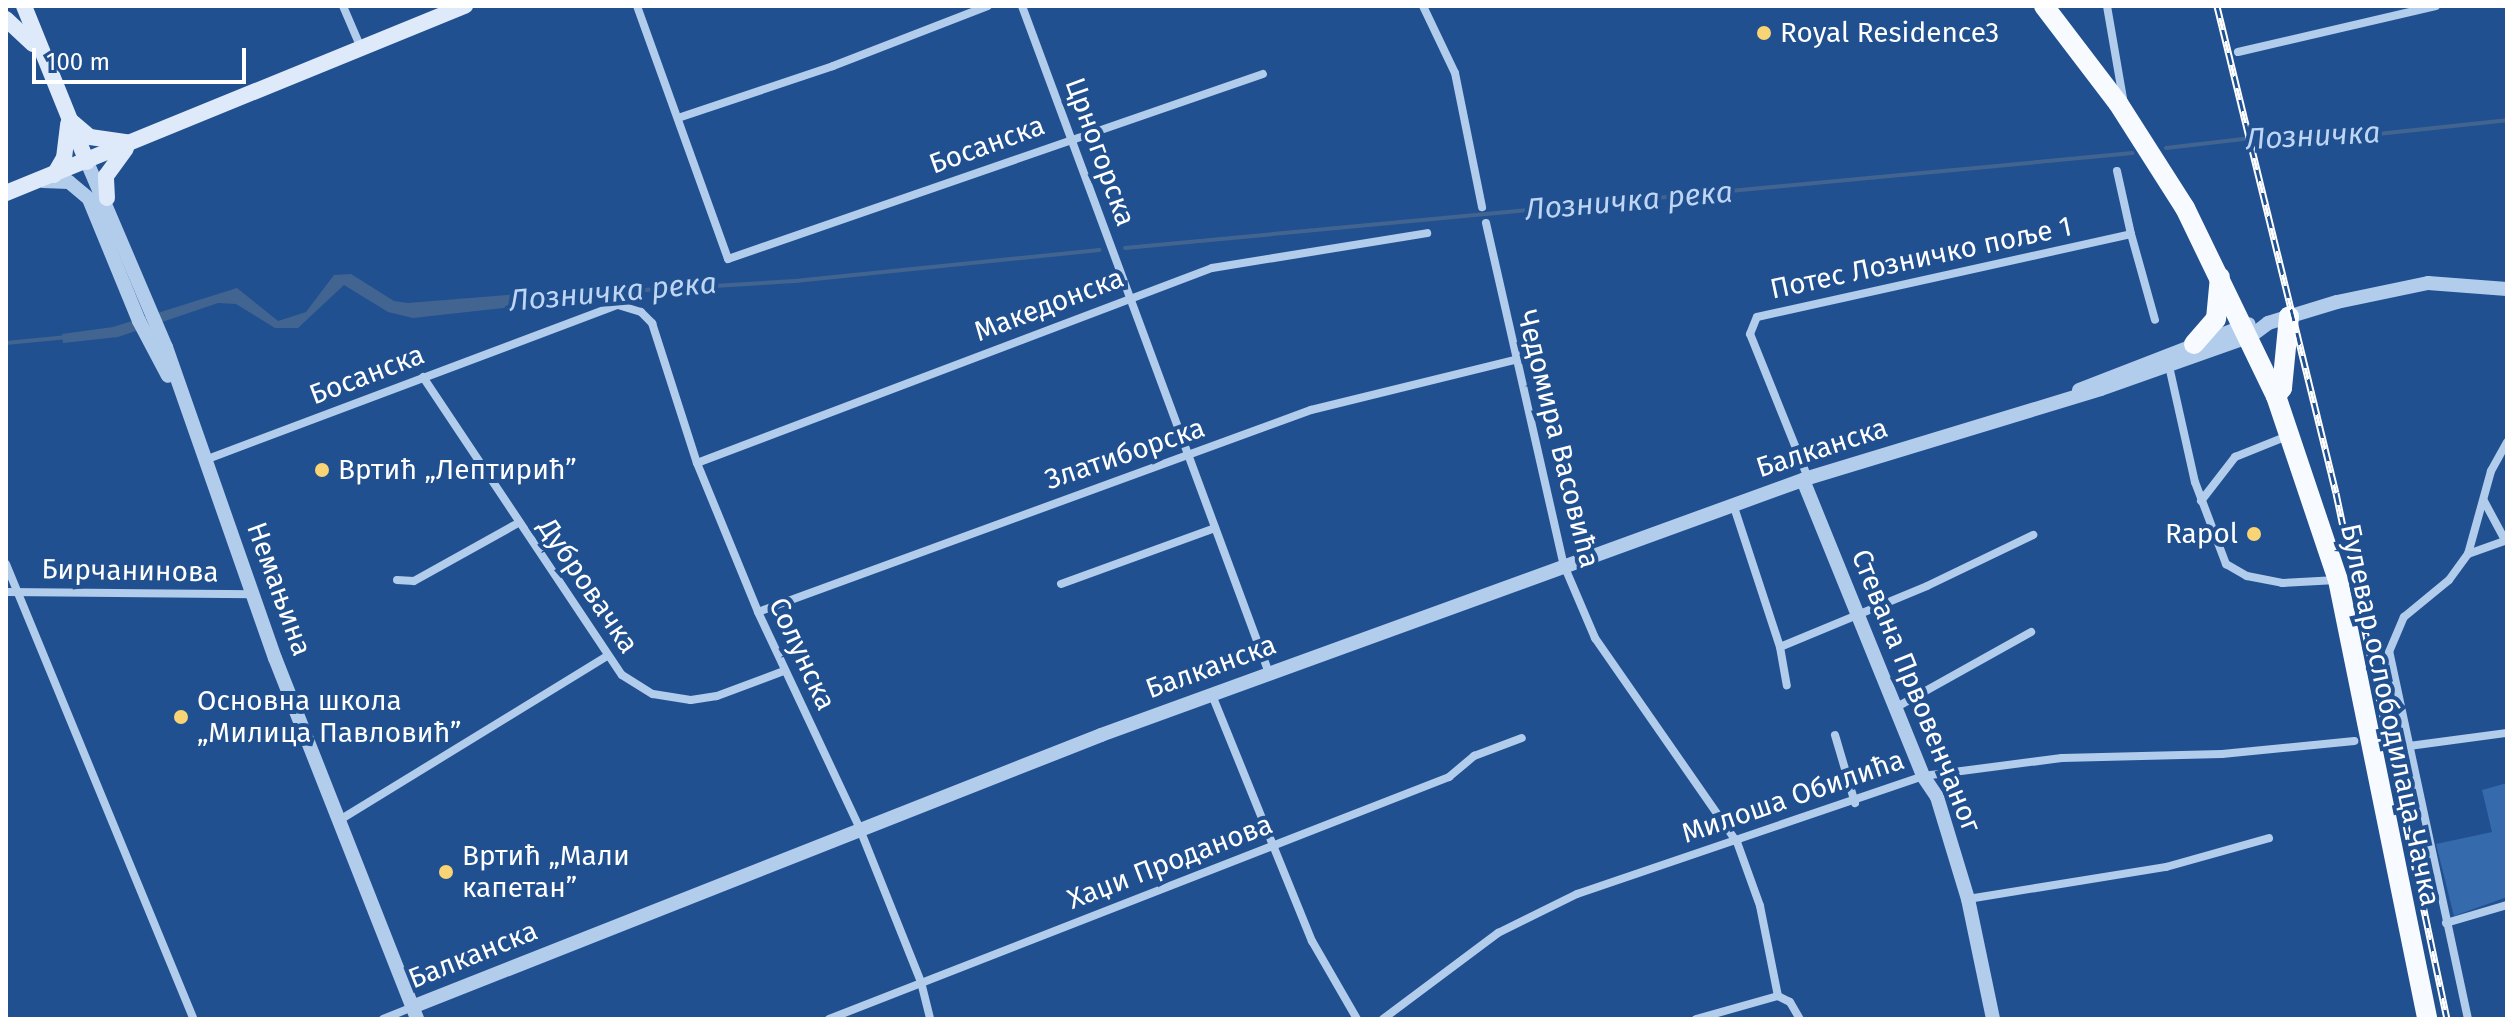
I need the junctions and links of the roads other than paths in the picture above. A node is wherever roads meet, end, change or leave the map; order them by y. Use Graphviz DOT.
graph roads {
  1 [pos="24,6"];
  2 [pos="343,6"];
  3 [pos="465,6"];
  4 [pos="637,6"];
  5 [pos="988,6"];
  6 [pos="1022,6"];
  7 [pos="1423,6"];
  8 [pos="2044,6"];
  9 [pos="2107,6"];
  10 [pos="2436,6"];
  11 [pos="6,19"];
  12 [pos="361,48"];
  13 [pos="2238,52"];
  14 [pos="41,55"];
  15 [pos="1263,74"];
  16 [pos="2124,113"];
  17 [pos="68,118"];
  18 [pos="678,118"];
  19 [pos="1074,137"];
  20 [pos="133,142"];
  21 [pos="87,162"];
  22 [pos="2117,171"];
  23 [pos="46,178"];
  24 [pos="6,193"];
  25 [pos="107,198"];
  26 [pos="1482,207"];
  27 [pos="1486,223"];
  28 [pos="1427,233"];
  29 [pos="2131,234"];
  30 [pos="2219,269"];
  31 [pos="2507,289"];
  32 [pos="1129,299"];
  33 [pos="635,309"];
  34 [pos="2289,316"];
  35 [pos="2155,320"];
  36 [pos="2248,330"];
  37 [pos="2194,344"];
  38 [pos="1514,360"];
  39 [pos="2169,366"];
  40 [pos="423,377"];
  41 [pos="2276,396"];
  42 [pos="2068,397"];
  43 [pos="181,401"];
  44 [pos="2291,435"];
  45 [pos="2507,442"];
  46 [pos="1189,455"];
  47 [pos="205,460"];
  48 [pos="697,463"];
  49 [pos="1806,479"];
  50 [pos="2201,501"];
  51 [pos="2483,501"];
  52 [pos="1733,504"];
  53 [pos="518,523"];
  54 [pos="1215,528"];
  55 [pos="2033,535"];
  56 [pos="2506,540"];
  57 [pos="2468,554"];
  58 [pos="1563,563"];
  59 [pos="6,564"];
  60 [pos="397,580"];
  61 [pos="2338,580"];
  62 [pos="1061,584"];
  63 [pos="6,592"];
  64 [pos="18,592"];
  65 [pos="253,594"];
  66 [pos="758,612"];
  67 [pos="1856,617"];
  68 [pos="2031,632"];
  69 [pos="1780,647"];
  70 [pos="606,657"];
  71 [pos="784,671"];
  72 [pos="1269,673"];
  73 [pos="1787,685"];
  74 [pos="1212,695"];
  75 [pos="1895,708"];
  76 [pos="2507,733"];
  77 [pos="1835,735"];
  78 [pos="1522,738"];
  79 [pos="2354,741"];
  80 [pos="2409,746"];
  81 [pos="1923,776"];
  82 [pos="1855,803"];
  83 [pos="338,821"];
  84 [pos="859,827"];
  85 [pos="2269,838"];
  86 [pos="1737,842"];
  87 [pos="1271,847"];
  88 [pos="1968,899"];
  89 [pos="2507,905"];
  90 [pos="2446,923"];
  91 [pos="921,982"];
  92 [pos="1778,996"];
  93 [pos="414,1013"];
  94 [pos="194,1019"];
  95 [pos="383,1019"];
  96 [pos="829,1019"];
  97 [pos="930,1019"];
  98 [pos="1357,1019"];
  99 [pos="1383,1019"];
  100 [pos="1696,1019"];
  101 [pos="1800,1019"];
  102 [pos="1993,1019"];
  103 [pos="2427,1019"];
  104 [pos="2468,1019"];
  1 -- 14 [label="main road, Немањина"];
  2 -- 12 [label="street"];
  3 -- 12 [label="main road"];
  4 -- 18 [label="street"];
  5 -- 18 [label="street"];
  6 -- 19 [label="street, Црногорска"];
  7 -- 26 [label="street"];
  8 -- 16 [label="main road, Булевар ослободилаца Чачка"];
  9 -- 16 [label="street"];
  10 -- 13 [label="street"];
  11 -- 14 [label="main road"];
  12 -- 20 [label="main road"];
  14 -- 17 [label="main road, Немањина"];
  15 -- 19 [label="street, Босанска"];
  16 -- 30 [label="main road, Булевар ослободилаца Чачка"];
  17 -- 20 [label="main road"];
  17 -- 21 [label="main road, Немањина"];
  17 -- 23 [label="main road"];
  18 -- 19 [label="street, Босанска"];
  19 -- 32 [label="street, Црногорска"];
  20 -- 21 [label="main road"];
  20 -- 25 [label="main road"];
  21 -- 23 [label="main road"];
  21 -- 25 [label="street, Немањина"];
  22 -- 29 [label="street"];
  23 -- 24 [label="main road"];
  23 -- 43 [label="street, Немањина"];
  25 -- 43 [label="street, Немањина"];
  27 -- 38 [label="street, Чедомира Васовића"];
  28 -- 32 [label="street, Македонска"];
  29 -- 35 [label="street"];
  29 -- 49 [label="street, Потес Лозничко поље 1"];
  30 -- 36 [label="main road, Булевар ослободилаца Чачка"];
  30 -- 37 [label="main road"];
  31 -- 34 [label="street"];
  32 -- 46 [label="street, Црногорска"];
  32 -- 48 [label="street, Македонска"];
  33 -- 40 [label="street, Босанска"];
  33 -- 48 [label="street, Солунска"];
  34 -- 36 [label="street"];
  34 -- 41 [label="main road"];
  36 -- 37 [label="street, Балканска"];
  36 -- 39 [label="street, Балканска"];
  36 -- 41 [label="main road, Булевар ослободилаца Чачка"];
  37 -- 42 [label="street, Балканска"];
  38 -- 46 [label="street, Златиборска"];
  38 -- 58 [label="street, Чедомира Васовића"];
  39 -- 42 [label="street, Балканска"];
  39 -- 50 [label="street"];
  40 -- 47 [label="street, Босанска"];
  40 -- 53 [label="street, Дубровачка"];
  41 -- 44 [label="main road, Булевар ослободилаца Чачка"];
  42 -- 49 [label="street, Балканска"];
  43 -- 47 [label="street, Немањина"];
  44 -- 50 [label="street"];
  44 -- 61 [label="main road, Булевар ослободилаца Чачка"];
  45 -- 51 [label="street"];
  46 -- 54 [label="street, Црногорска"];
  46 -- 66 [label="street, Златиборска"];
  47 -- 65 [label="street, Немањина"];
  48 -- 66 [label="street, Солунска"];
  49 -- 52 [label="street, Балканска"];
  49 -- 67 [label="street, Стевана Првовенчаног"];
  50 -- 61 [label="street"];
  51 -- 56 [label="street"];
  51 -- 57 [label="street"];
  52 -- 58 [label="street, Балканска"];
  52 -- 69 [label="street"];
  53 -- 60 [label="street"];
  53 -- 70 [label="street, Дубровачка"];
  54 -- 62 [label="street"];
  54 -- 72 [label="street, Црногорска"];
  55 -- 67 [label="street"];
  56 -- 57 [label="street"];
  57 -- 80 [label="street"];
  58 -- 72 [label="street, Балканска"];
  58 -- 86 [label="street, Чедомира Васовића"];
  59 -- 64 [label="street"];
  61 -- 103 [label="main road, Булевар ослободилаца Чачка"];
  63 -- 64 [label="street, Бирчанинова"];
  64 -- 65 [label="street, Бирчанинова"];
  64 -- 94 [label="street"];
  65 -- 83 [label="street, Немањина"];
  66 -- 71 [label="street, Солунска"];
  67 -- 69 [label="street"];
  67 -- 75 [label="street, Стевана Првовенчаног"];
  68 -- 75 [label="street"];
  69 -- 73 [label="street"];
  70 -- 71 [label="street, Дубровачка"];
  70 -- 83 [label="street"];
  71 -- 84 [label="street, Солунска"];
  72 -- 74 [label="street, Балканска"];
  74 -- 84 [label="street, Балканска"];
  74 -- 87 [label="street"];
  75 -- 81 [label="street, Стевана Првовенчаног"];
  76 -- 80 [label="street"];
  77 -- 82 [label="street"];
  78 -- 87 [label="street, Хаџи Проданова"];
  79 -- 81 [label="street, Милоша Обилића"];
  80 -- 90 [label="street"];
  81 -- 82 [label="street, Милоша Обилића"];
  81 -- 88 [label="street, Стевана Првовенчаног"];
  82 -- 86 [label="street, Милоша Обилића"];
  83 -- 93 [label="street, Немањина"];
  84 -- 91 [label="street, Солунска"];
  84 -- 93 [label="street, Балканска"];
  85 -- 88 [label="street"];
  86 -- 92 [label="street, Чедомира Васовића"];
  86 -- 99 [label="street, Милоша Обилића"];
  87 -- 91 [label="street, Хаџи Проданова"];
  87 -- 98 [label="street"];
  88 -- 102 [label="street, Стевана Првовенчаног"];
  89 -- 90 [label="street"];
  90 -- 104 [label="street"];
  91 -- 96 [label="street, Хаџи Проданова"];
  91 -- 97 [label="street, Солунска"];
  92 -- 100 [label="street"];
  92 -- 101 [label="street"];
  93 -- 95 [label="street, Балканска"];
}
